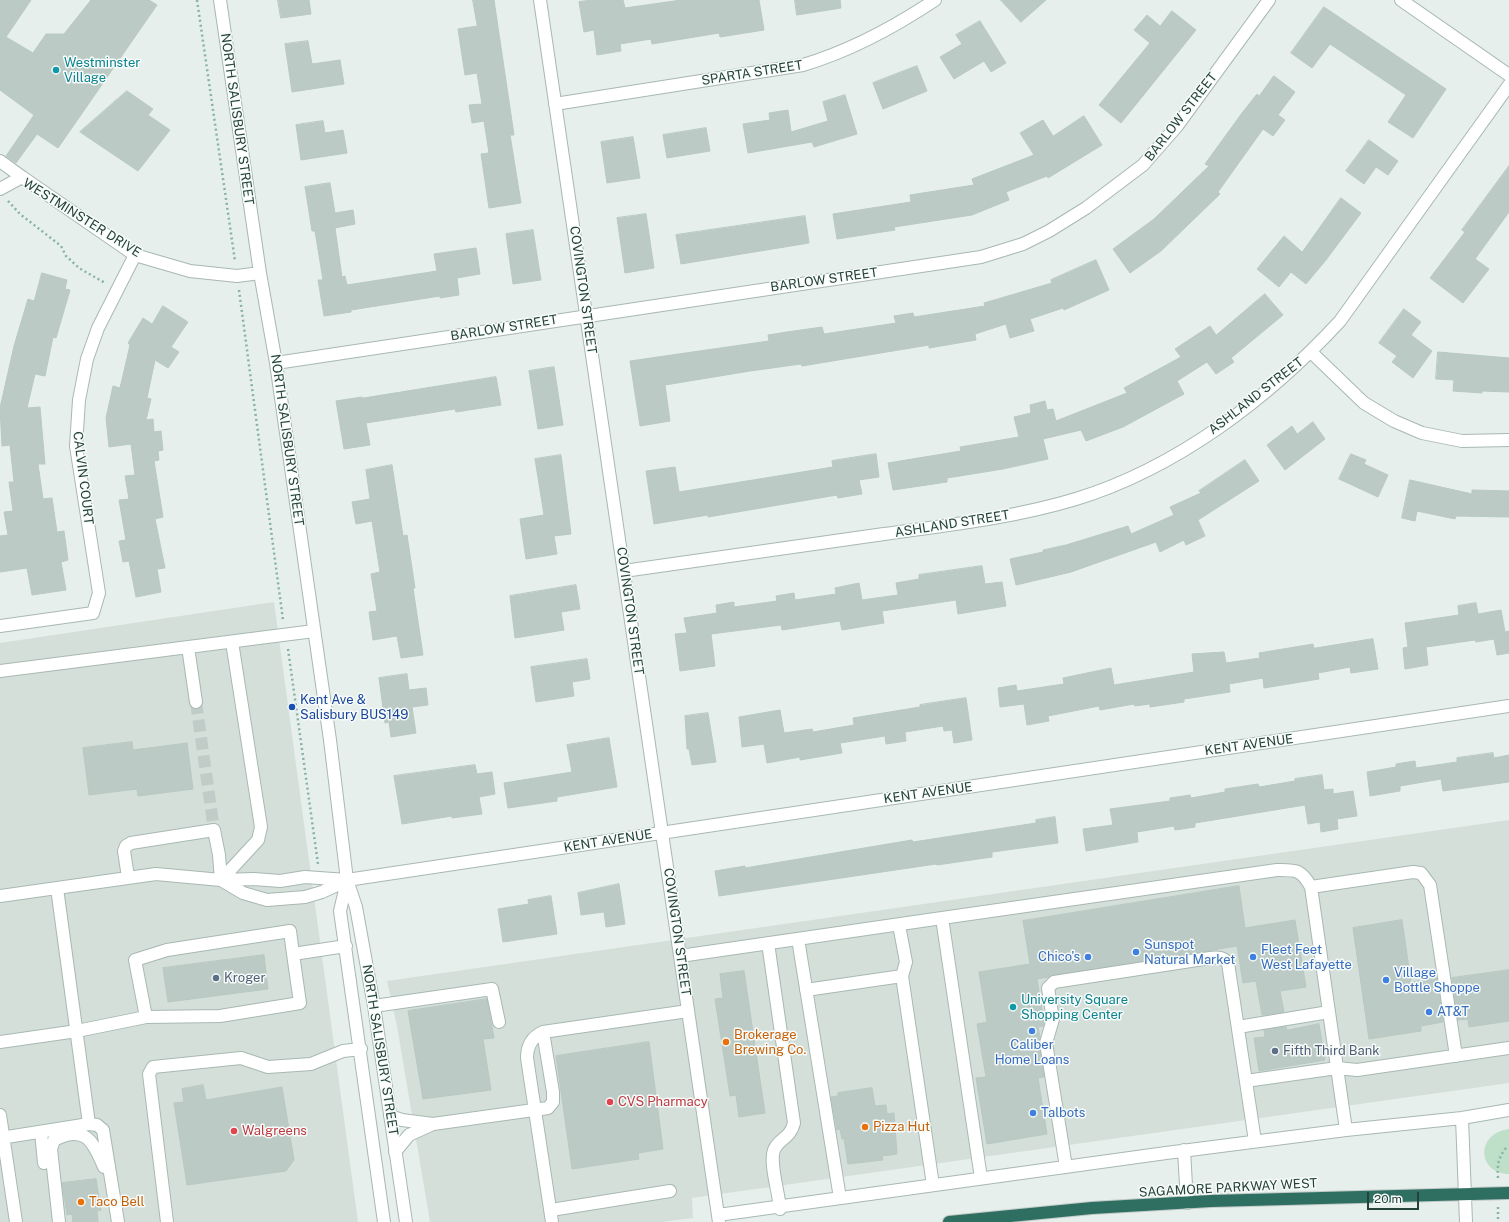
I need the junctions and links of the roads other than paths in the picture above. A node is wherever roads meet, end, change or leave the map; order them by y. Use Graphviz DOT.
graph roads {
  1 [pos="220,0"];
  2 [pos="540,0"];
  3 [pos="935,0"];
  4 [pos="1268,0"];
  5 [pos="1401,0"];
  6 [pos="1509,76"];
  7 [pos="1509,85"];
  8 [pos="556,104"];
  9 [pos="0,161"];
  10 [pos="22,177"];
  11 [pos="0,189"];
  12 [pos="135,255"];
  13 [pos="260,273"];
  14 [pos="586,315"];
  15 [pos="1311,352"];
  16 [pos="276,363"];
  17 [pos="1509,440"];
  18 [pos="624,571"];
  19 [pos="0,626"];
  20 [pos="314,631"];
  21 [pos="232,642"];
  22 [pos="188,647"];
  23 [pos="0,672"];
  24 [pos="196,702"];
  25 [pos="1509,706"];
  26 [pos="662,833"];
  27 [pos="128,877"];
  28 [pos="221,880"];
  29 [pos="348,880"];
  30 [pos="1311,887"];
  31 [pos="57,888"];
  32 [pos="0,896"];
  33 [pos="942,918"];
  34 [pos="899,925"];
  35 [pos="798,939"];
  36 [pos="768,944"];
  37 [pos="346,946"];
  38 [pos="293,954"];
  39 [pos="680,956"];
  40 [pos="902,976"];
  41 [pos="806,990"];
  42 [pos="374,1006"];
  43 [pos="688,1011"];
  44 [pos="1329,1012"];
  45 [pos="146,1017"];
  46 [pos="499,1022"];
  47 [pos="1238,1027"];
  48 [pos="77,1031"];
  49 [pos="543,1032"];
  50 [pos="0,1042"];
  51 [pos="1509,1048"];
  52 [pos="361,1049"];
  53 [pos="1456,1056"];
  54 [pos="1337,1068"];
  55 [pos="1246,1081"];
  56 [pos="536,1110"];
  57 [pos="1509,1110"];
  58 [pos="0,1115"];
  59 [pos="390,1116"];
  60 [pos="1462,1118"];
  61 [pos="89,1124"];
  62 [pos="433,1124"];
  63 [pos="1346,1130"];
  64 [pos="41,1132"];
  65 [pos="2,1138"];
  66 [pos="1255,1141"];
  67 [pos="1184,1150"];
  68 [pos="395,1152"];
  69 [pos="1066,1166"];
  70 [pos="981,1178"];
  71 [pos="933,1185"];
  72 [pos="111,1186"];
  73 [pos="670,1191"];
  74 [pos="1509,1193"];
  75 [pos="1464,1194"];
  76 [pos="840,1198"];
  77 [pos="1187,1203"];
  78 [pos="780,1207"];
  79 [pos="552,1216"];
  80 [pos="719,1218"];
  81 [pos="16,1222"];
  82 [pos="51,1222"];
  83 [pos="60,1222"];
  84 [pos="118,1222"];
  85 [pos="167,1222"];
  86 [pos="384,1222"];
  87 [pos="406,1222"];
  88 [pos="949,1222"];
  89 [pos="1466,1222"];
  1 -- 13 [label="street, NORTH SALISBURY STREET"];
  2 -- 8 [label="street, COVINGTON STREET"];
  3 -- 8 [label="street, SPARTA STREET"];
  4 -- 14 [label="street, BARLOW STREET"];
  5 -- 6 [label="street"];
  7 -- 15 [label="street, ASHLAND STREET"];
  8 -- 14 [label="street, COVINGTON STREET"];
  9 -- 10 [label="street"];
  10 -- 11 [label="street, WESTMINSTER DRIVE"];
  10 -- 12 [label="street, WESTMINSTER DRIVE"];
  12 -- 13 [label="street, WESTMINSTER DRIVE"];
  12 -- 19 [label="street, CALVIN COURT"];
  13 -- 16 [label="street, NORTH SALISBURY STREET"];
  14 -- 16 [label="street, BARLOW STREET"];
  14 -- 18 [label="street, COVINGTON STREET"];
  15 -- 17 [label="street"];
  15 -- 18 [label="street, ASHLAND STREET"];
  16 -- 20 [label="street, NORTH SALISBURY STREET"];
  18 -- 26 [label="street, COVINGTON STREET"];
  20 -- 21 [label="street"];
  20 -- 29 [label="street, NORTH SALISBURY STREET"];
  21 -- 22 [label="street"];
  21 -- 28 [label="street"];
  22 -- 23 [label="street"];
  22 -- 24 [label="street"];
  25 -- 26 [label="street, KENT AVENUE"];
  26 -- 29 [label="street, KENT AVENUE"];
  26 -- 39 [label="street, COVINGTON STREET"];
  27 -- 28 [label="street"];
  27 -- 28 [label="street"];
  27 -- 31 [label="street"];
  28 -- 29 [label="street"];
  28 -- 29 [label="street"];
  29 -- 37 [label="street, NORTH SALISBURY STREET"];
  29 -- 42 [label="street, NORTH SALISBURY STREET"];
  30 -- 33 [label="street"];
  30 -- 44 [label="street"];
  30 -- 53 [label="street"];
  31 -- 32 [label="street"];
  31 -- 48 [label="street"];
  33 -- 34 [label="street"];
  33 -- 70 [label="street"];
  34 -- 35 [label="street"];
  34 -- 40 [label="street"];
  35 -- 36 [label="street"];
  35 -- 41 [label="street"];
  36 -- 39 [label="street"];
  36 -- 78 [label="street"];
  37 -- 38 [label="street"];
  37 -- 52 [label="street, NORTH SALISBURY STREET"];
  38 -- 45 [label="street"];
  38 -- 45 [label="street"];
  39 -- 43 [label="street, COVINGTON STREET"];
  40 -- 41 [label="street"];
  40 -- 71 [label="street"];
  41 -- 76 [label="street"];
  42 -- 46 [label="street"];
  42 -- 59 [label="street, NORTH SALISBURY STREET"];
  43 -- 49 [label="street"];
  43 -- 80 [label="street, COVINGTON STREET"];
  44 -- 47 [label="street"];
  44 -- 54 [label="street"];
  45 -- 48 [label="street"];
  47 -- 55 [label="street"];
  47 -- 69 [label="street"];
  48 -- 50 [label="street"];
  48 -- 61 [label="street"];
  49 -- 56 [label="street"];
  49 -- 56 [label="street"];
  51 -- 53 [label="street"];
  52 -- 85 [label="street"];
  52 -- 86 [label="street, NORTH SALISBURY STREET"];
  53 -- 54 [label="street"];
  54 -- 55 [label="street"];
  54 -- 63 [label="street"];
  55 -- 66 [label="street"];
  56 -- 62 [label="street"];
  56 -- 79 [label="street"];
  57 -- 60 [label="street"];
  58 -- 65 [label="street"];
  59 -- 62 [label="street"];
  59 -- 68 [label="street, NORTH SALISBURY STREET"];
  60 -- 63 [label="street"];
  60 -- 75 [label="street"];
  61 -- 64 [label="street"];
  61 -- 72 [label="street"];
  62 -- 68 [label="street"];
  63 -- 66 [label="street"];
  64 -- 65 [label="street"];
  64 -- 82 [label="street"];
  65 -- 81 [label="street"];
  66 -- 67 [label="street"];
  67 -- 69 [label="street"];
  67 -- 77 [label="street"];
  68 -- 87 [label="street, NORTH SALISBURY STREET"];
  69 -- 70 [label="street"];
  70 -- 71 [label="street"];
  71 -- 76 [label="street"];
  72 -- 83 [label="street"];
  72 -- 84 [label="street"];
  73 -- 79 [label="street"];
  74 -- 75 [label="highway, SAGAMORE PARKWAY WEST"];
  75 -- 77 [label="highway, SAGAMORE PARKWAY WEST"];
  75 -- 89 [label="street"];
  76 -- 78 [label="street"];
  77 -- 88 [label="highway, SAGAMORE PARKWAY WEST"];
  78 -- 80 [label="street"];
}
